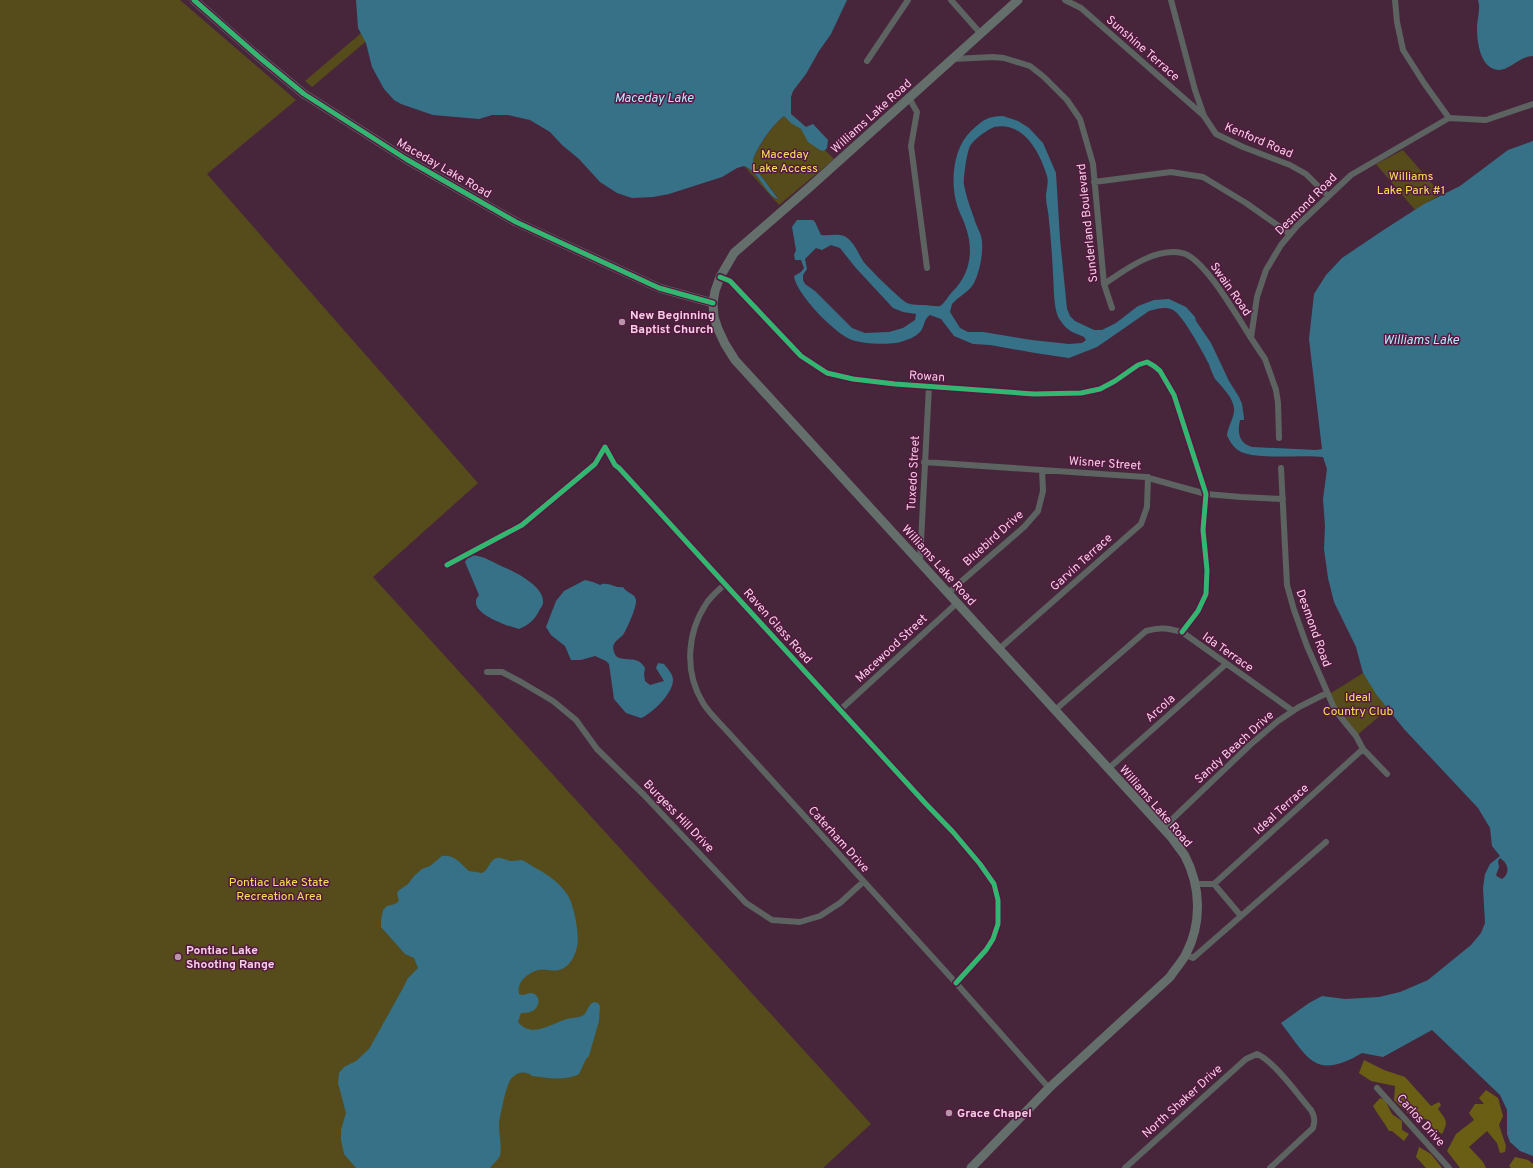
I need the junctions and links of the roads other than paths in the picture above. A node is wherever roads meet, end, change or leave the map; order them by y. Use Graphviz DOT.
graph roads {
  1 [pos="194,0"];
  2 [pos="908,0"];
  3 [pos="951,0"];
  4 [pos="1018,0"];
  5 [pos="1065,0"];
  6 [pos="1171,0"];
  7 [pos="1395,0"];
  8 [pos="981,34"];
  9 [pos="953,59"];
  10 [pos="867,61"];
  11 [pos="909,98"];
  12 [pos="1533,104"];
  13 [pos="1204,116"];
  14 [pos="1450,118"];
  15 [pos="1094,182"];
  16 [pos="1328,196"];
  17 [pos="1290,234"];
  18 [pos="927,268"];
  19 [pos="720,277"];
  20 [pos="1104,284"];
  21 [pos="713,303"];
  22 [pos="1112,308"];
  23 [pos="1251,338"];
  24 [pos="928,386"];
  25 [pos="1279,438"];
  26 [pos="924,462"];
  27 [pos="1281,468"];
  28 [pos="1042,470"];
  29 [pos="1148,477"];
  30 [pos="1206,494"];
  31 [pos="1283,499"];
  32 [pos="920,561"];
  33 [pos="447,565"];
  34 [pos="725,584"];
  35 [pos="948,593"];
  36 [pos="957,603"];
  37 [pos="1182,632"];
  38 [pos="999,649"];
  39 [pos="1226,664"];
  40 [pos="487,672"];
  41 [pos="1327,693"];
  42 [pos="840,710"];
  43 [pos="1055,710"];
  44 [pos="1293,711"];
  45 [pos="1363,749"];
  46 [pos="1108,769"];
  47 [pos="1387,774"];
  48 [pos="1163,828"];
  49 [pos="1326,842"];
  50 [pos="863,882"];
  51 [pos="1195,884"];
  52 [pos="1214,884"];
  53 [pos="1241,916"];
  54 [pos="1186,955"];
  55 [pos="956,982"];
  56 [pos="1049,1088"];
  57 [pos="1377,1088"];
  58 [pos="972,1168"];
  59 [pos="1125,1168"];
  60 [pos="1270,1168"];
  61 [pos="1449,1168"];
  1 -- 21 [label="main road, Maceday Lake Road"];
  2 -- 10 [label="street"];
  3 -- 8 [label="street"];
  4 -- 8 [label="main road, Williams Lake Road"];
  5 -- 13 [label="street, Sunshine Terrace"];
  6 -- 13 [label="street, Kenford Road"];
  7 -- 14 [label="street"];
  8 -- 9 [label="main road, Williams Lake Road"];
  9 -- 11 [label="main road, Williams Lake Road"];
  9 -- 15 [label="street, Sunderland Boulevard"];
  11 -- 18 [label="street"];
  11 -- 19 [label="main road, Williams Lake Road"];
  12 -- 14 [label="street"];
  13 -- 16 [label="street, Kenford Road"];
  14 -- 16 [label="street, Desmond Road"];
  15 -- 17 [label="street"];
  15 -- 20 [label="street, Sunderland Boulevard"];
  16 -- 17 [label="street, Desmond Road"];
  17 -- 23 [label="street, Desmond Road"];
  19 -- 21 [label="main road, Williams Lake Road"];
  19 -- 24 [label="street, Rowan"];
  20 -- 22 [label="street, Sunderland Boulevard"];
  20 -- 23 [label="street, Swain Road"];
  21 -- 32 [label="main road, Williams Lake Road"];
  23 -- 25 [label="street"];
  24 -- 26 [label="street, Tuxedo Street"];
  24 -- 30 [label="street, Rowan"];
  26 -- 28 [label="street, Wisner Street"];
  26 -- 32 [label="street, Tuxedo Street"];
  27 -- 31 [label="street, Desmond Road"];
  28 -- 29 [label="street, Wisner Street"];
  28 -- 35 [label="street, Bluebird Drive"];
  29 -- 30 [label="street, Wisner Street"];
  29 -- 38 [label="street, Garvin Terrace"];
  30 -- 31 [label="street, Wisner Street"];
  30 -- 37 [label="street"];
  31 -- 41 [label="street, Desmond Road"];
  32 -- 35 [label="main road, Williams Lake Road"];
  33 -- 34 [label="street, Raven Glass Road"];
  34 -- 42 [label="street, Raven Glass Road"];
  34 -- 50 [label="street, Caterham Drive"];
  35 -- 36 [label="main road, Williams Lake Road"];
  36 -- 38 [label="main road, Williams Lake Road"];
  36 -- 42 [label="street, Macewood Street"];
  37 -- 39 [label="street, Ida Terrace"];
  37 -- 43 [label="street, Ida Terrace"];
  38 -- 43 [label="main road, Williams Lake Road"];
  39 -- 44 [label="street, Ida Terrace"];
  39 -- 46 [label="street, Arcola"];
  40 -- 50 [label="street, Burgess Hill Drive"];
  41 -- 44 [label="street, Sandy Beach Drive"];
  41 -- 45 [label="street, Desmond Road"];
  42 -- 55 [label="street, Raven Glass Road"];
  43 -- 46 [label="main road, Williams Lake Road"];
  44 -- 48 [label="street, Sandy Beach Drive"];
  45 -- 47 [label="street, Desmond Road"];
  45 -- 52 [label="street, Ideal Terrace"];
  46 -- 48 [label="main road, Williams Lake Road"];
  48 -- 51 [label="main road, Williams Lake Road"];
  49 -- 53 [label="street"];
  50 -- 55 [label="street, Caterham Drive"];
  51 -- 52 [label="street"];
  51 -- 54 [label="main road, Williams Lake Road"];
  52 -- 53 [label="street"];
  53 -- 54 [label="street"];
  54 -- 56 [label="main road, Williams Lake Road"];
  55 -- 56 [label="street, Caterham Drive"];
  56 -- 58 [label="main road, Williams Lake Road"];
  57 -- 61 [label="street, Carlos Drive"];
  59 -- 60 [label="street, North Shaker Drive"];
}
